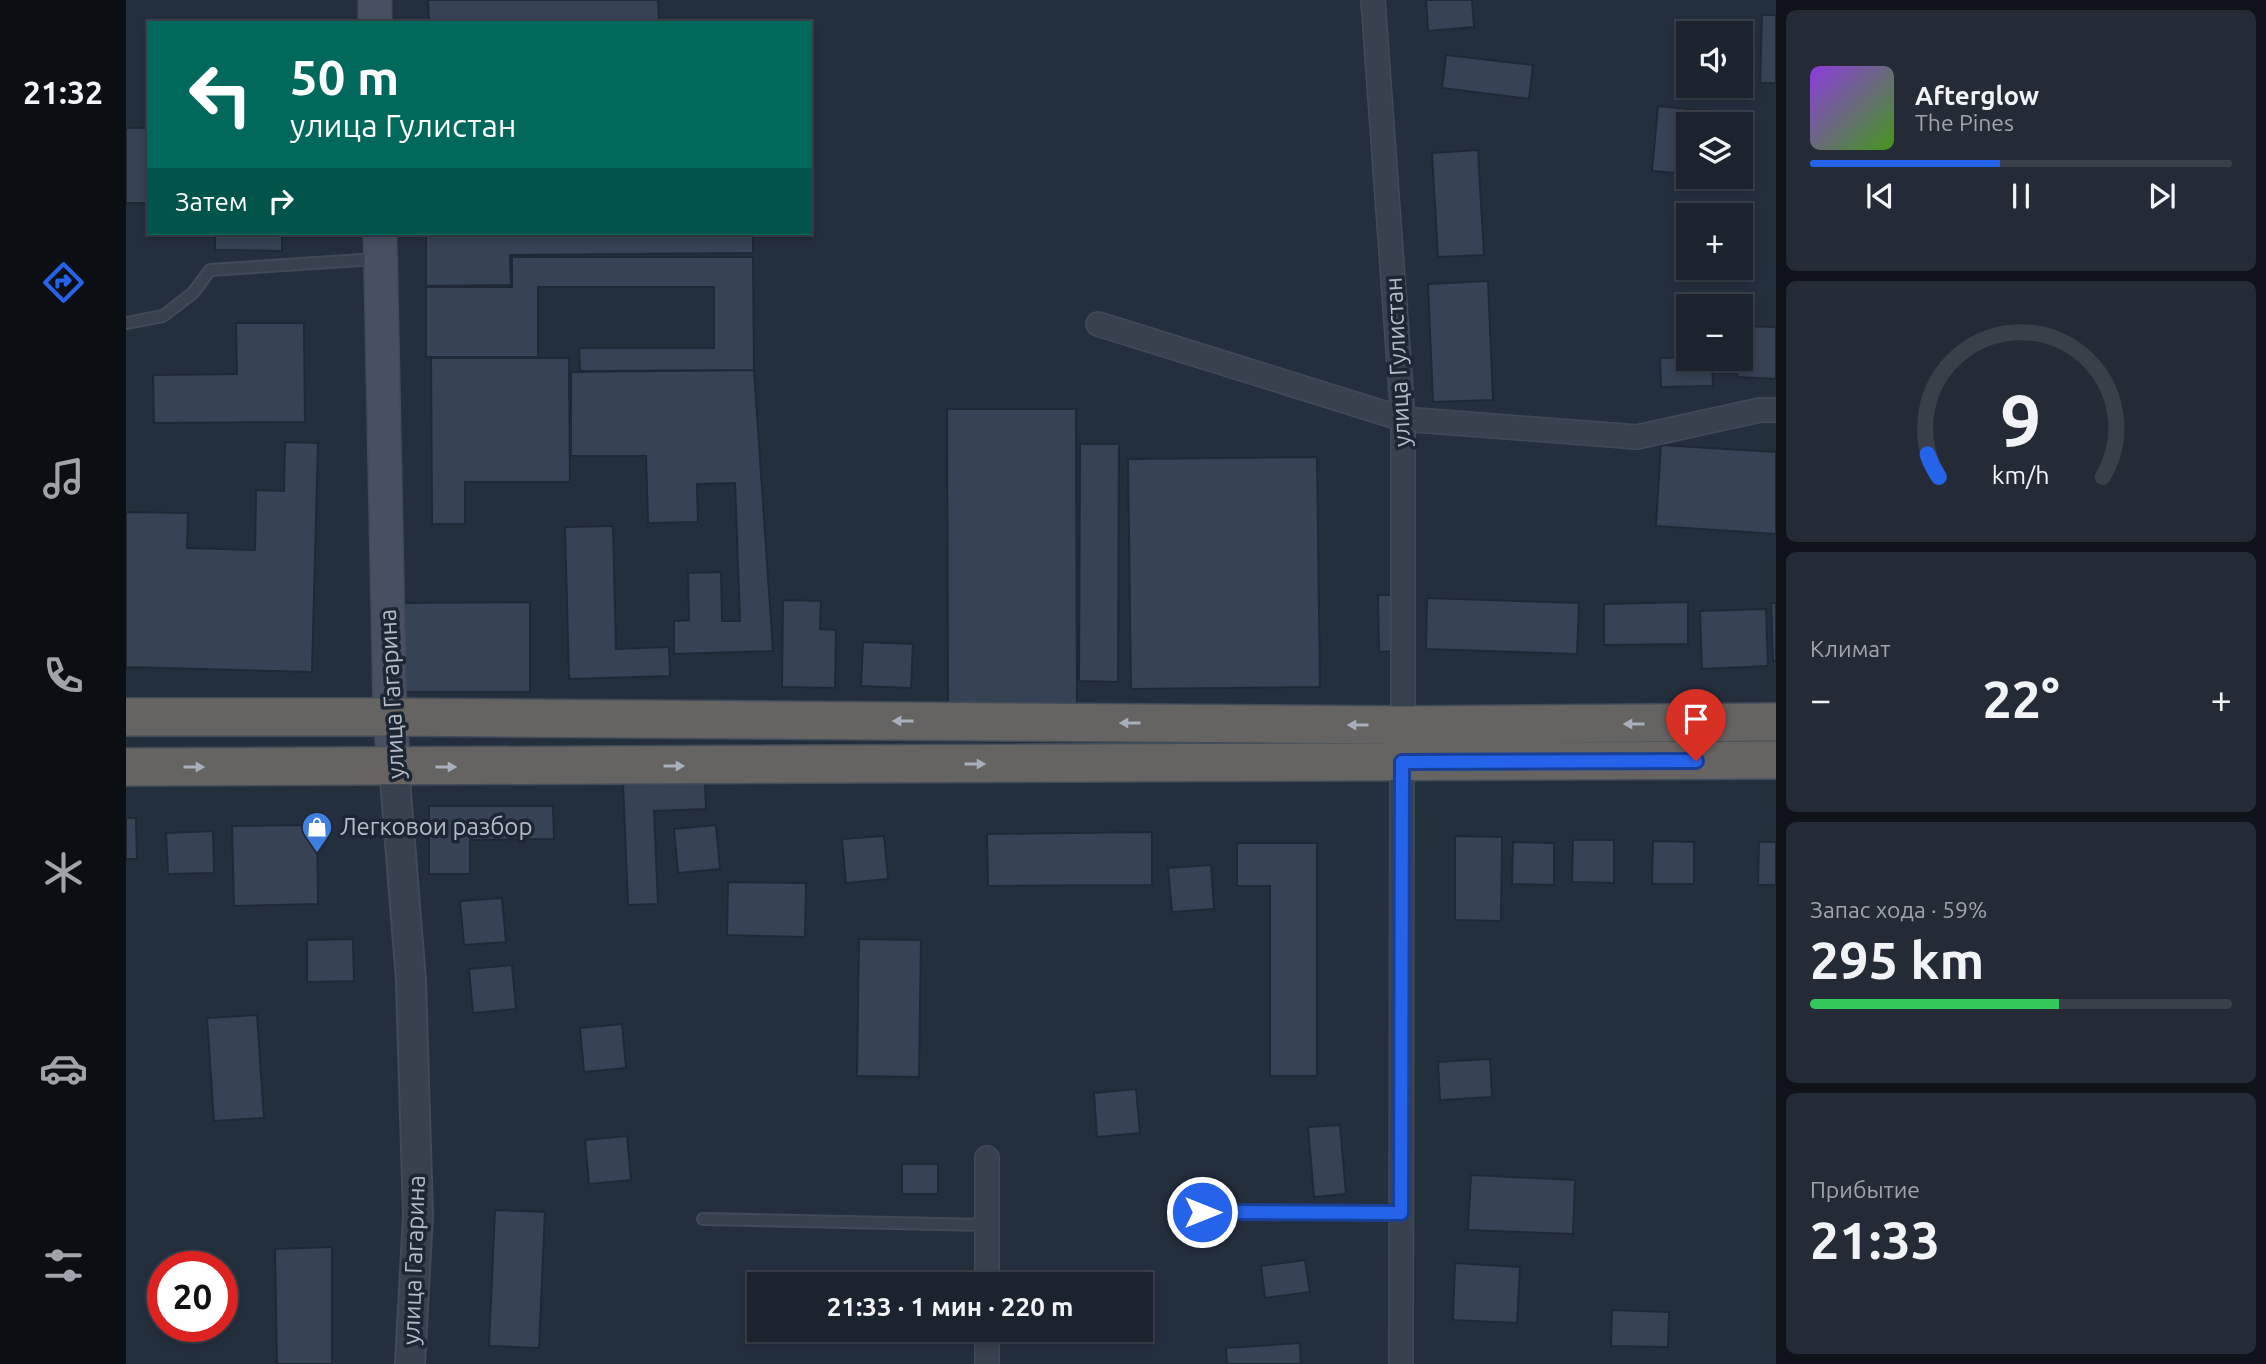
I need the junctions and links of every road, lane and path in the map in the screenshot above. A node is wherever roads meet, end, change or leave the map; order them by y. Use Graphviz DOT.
graph roads {
  1 [pos="375,0"];
  2 [pos="1373,0"];
  3 [pos="375,21"];
  4 [pos="380,246"];
  5 [pos="126,323"];
  6 [pos="1097,324"];
  7 [pos="1776,410"];
  8 [pos="1403,419"];
  9 [pos="126,717"];
  10 [pos="390,717"];
  11 [pos="1776,722"];
  12 [pos="1402,725"];
  13 [pos="1776,760"];
  14 [pos="1402,762"];
  15 [pos="126,767"];
  16 [pos="394,768"];
  17 [pos="987,1157"];
  18 [pos="1202,1212"];
  19 [pos="1401,1213"];
  20 [pos="704,1219"];
  21 [pos="987,1226"];
  22 [pos="987,1272"];
  23 [pos="987,1342"];
  24 [pos="410,1364"];
  25 [pos="987,1364"];
  26 [pos="1401,1364"];
  1 -- 3 [label="main road"];
  2 -- 8 [label="street, улица Гулистан"];
  4 -- 5 [label="lane"];
  4 -- 10 [label="main road, улица Гагарина"];
  6 -- 8 [label="street"];
  7 -- 8 [label="street"];
  8 -- 12 [label="street, улица Гулистан"];
  9 -- 10 [label="highway"];
  12 -- 10 [label="highway, one-way"];
  10 -- 16 [label="main road, улица Гагарина"];
  11 -- 12 [label="highway, one-way"];
  13 -- 14 [label="highway"];
  16 -- 14 [label="highway, one-way"];
  14 -- 19 [label="street"];
  15 -- 16 [label="highway, one-way"];
  16 -- 24 [label="street, улица Гагарина"];
  17 -- 21 [label="street"];
  18 -- 19 [label="lane"];
  19 -- 26 [label="street"];
  20 -- 21 [label="lane"];
  21 -- 22 [label="street"];
  23 -- 25 [label="street"];
}
